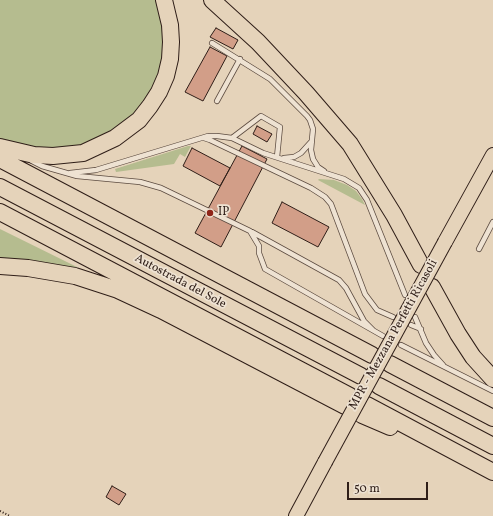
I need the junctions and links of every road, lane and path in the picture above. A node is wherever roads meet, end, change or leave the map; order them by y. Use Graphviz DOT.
graph roads {
  1 [pos="164,0"];
  2 [pos="212,0"];
  3 [pos="212,43"];
  4 [pos="240,59"];
  5 [pos="217,101"];
  6 [pos="203,138"];
  7 [pos="232,138"];
  8 [pos="312,141"];
  9 [pos="0,147"];
  10 [pos="493,155"];
  11 [pos="278,158"];
  12 [pos="0,159"];
  13 [pos="64,173"];
  14 [pos="328,174"];
  15 [pos="0,188"];
  16 [pos="0,212"];
  17 [pos="493,222"];
  18 [pos="250,231"];
  19 [pos="479,249"];
  20 [pos="0,266"];
  21 [pos="421,266"];
  22 [pos="432,287"];
  23 [pos="405,295"];
  24 [pos="394,317"];
  25 [pos="415,317"];
  26 [pos="411,325"];
  27 [pos="421,329"];
  28 [pos="376,332"];
  29 [pos="383,336"];
  30 [pos="400,345"];
  31 [pos="372,355"];
  32 [pos="390,364"];
  33 [pos="446,367"];
  34 [pos="361,376"];
  35 [pos="493,379"];
  36 [pos="379,386"];
  37 [pos="493,390"];
  38 [pos="365,410"];
  39 [pos="493,418"];
  40 [pos="493,446"];
  41 [pos="493,472"];
  42 [pos="0,511"];
  43 [pos="10,516"];
  44 [pos="296,516"];
  1 -- 9 [label="highway"];
  2 -- 21 [label="highway"];
  3 -- 4 [label="lane"];
  4 -- 5 [label="lane"];
  4 -- 8 [label="lane"];
  6 -- 7 [label="lane"];
  6 -- 13 [label="lane"];
  6 -- 24 [label="lane"];
  7 -- 11 [label="lane"];
  7 -- 11 [label="lane"];
  8 -- 11 [label="lane"];
  8 -- 14 [label="lane"];
  9 -- 13 [label="lane"];
  10 -- 44 [label="main road, MPR - Mezzana Perfetti Ricasoli, bridge"];
  11 -- 14 [label="lane"];
  12 -- 31 [label="highway"];
  13 -- 18 [label="lane"];
  14 -- 23 [label="lane"];
  15 -- 34 [label="highway, Autostrada del Sole"];
  16 -- 20 [label="highway, Autostrada del Sole"];
  17 -- 19 [label="lane"];
  18 -- 28 [label="lane"];
  18 -- 28 [label="lane"];
  22 -- 35 [label="highway"];
  25 -- 27 [label="lane"];
  26 -- 27 [label="lane"];
  27 -- 33 [label="lane"];
  28 -- 29 [label="lane"];
  30 -- 33 [label="lane"];
  32 -- 39 [label="highway"];
  33 -- 37 [label="lane"];
  36 -- 40 [label="highway"];
  38 -- 41 [label="highway"];
  42 -- 43 [label="path"];
}
